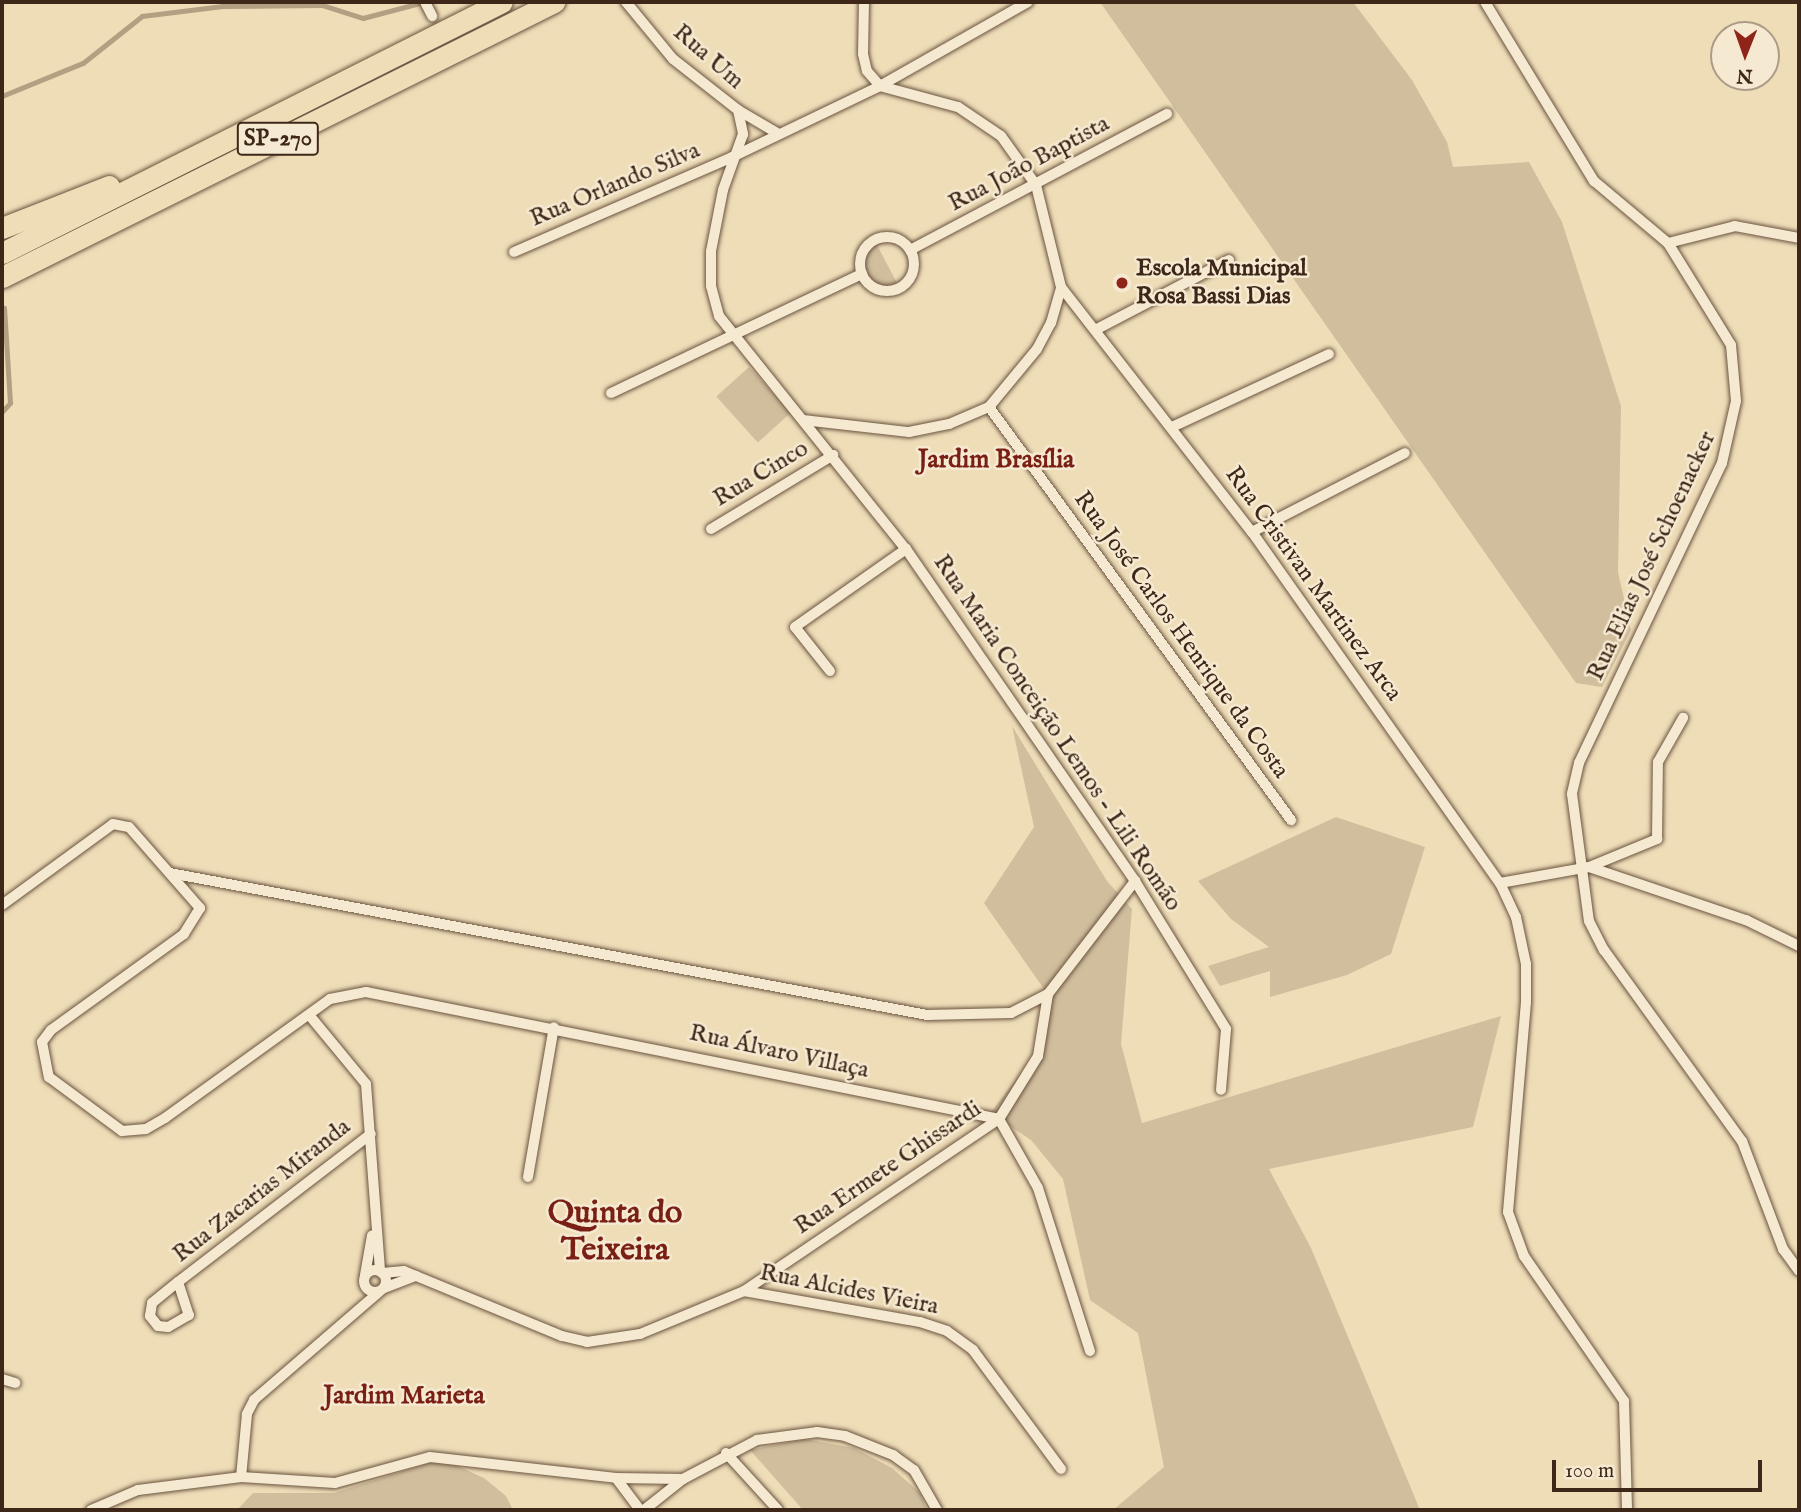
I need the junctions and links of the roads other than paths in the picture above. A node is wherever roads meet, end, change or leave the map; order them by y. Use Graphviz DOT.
graph roads {
  1 [pos="502,2"];
  2 [pos="554,2"];
  3 [pos="626,2"];
  4 [pos="864,2"];
  5 [pos="1028,2"];
  6 [pos="1485,2"];
  7 [pos="880,86"];
  8 [pos="738,110"];
  9 [pos="1167,114"];
  10 [pos="777,132"];
  11 [pos="207,153"];
  12 [pos="732,158"];
  13 [pos="1036,185"];
  14 [pos="2,228"];
  15 [pos="1799,238"];
  16 [pos="1668,243"];
  17 [pos="910,250"];
  18 [pos="514,252"];
  19 [pos="2,253"];
  20 [pos="1229,260"];
  21 [pos="862,274"];
  22 [pos="2,277"];
  23 [pos="1060,287"];
  24 [pos="1097,329"];
  25 [pos="732,338"];
  26 [pos="1329,354"];
  27 [pos="611,393"];
  28 [pos="989,407"];
  29 [pos="803,420"];
  30 [pos="1172,427"];
  31 [pos="1405,453"];
  32 [pos="833,455"];
  33 [pos="712,529"];
  34 [pos="1252,532"];
  35 [pos="906,549"];
  36 [pos="830,671"];
  37 [pos="1683,718"];
  38 [pos="1291,820"];
  39 [pos="1585,867"];
  40 [pos="170,873"];
  41 [pos="1135,881"];
  42 [pos="1500,883"];
  43 [pos="2,905"];
  44 [pos="1799,946"];
  45 [pos="1048,994"];
  46 [pos="310,1016"];
  47 [pos="554,1027"];
  48 [pos="1221,1090"];
  49 [pos="999,1119"];
  50 [pos="371,1134"];
  51 [pos="528,1177"];
  52 [pos="374,1223"];
  53 [pos="1799,1271"];
  54 [pos="381,1272"];
  55 [pos="365,1275"];
  56 [pos="416,1276"];
  57 [pos="178,1282"];
  58 [pos="377,1290"];
  59 [pos="744,1291"];
  60 [pos="1090,1351"];
  61 [pos="2,1379"];
  62 [pos="15,1383"];
  63 [pos="726,1453"];
  64 [pos="1061,1469"];
  65 [pos="241,1477"];
  66 [pos="616,1478"];
  67 [pos="683,1479"];
  68 [pos="91,1510"];
  69 [pos="642,1510"];
  70 [pos="778,1510"];
  71 [pos="937,1510"];
  72 [pos="1628,1510"];
  1 -- 11 [label="highway, SP-270"];
  2 -- 22 [label="highway, SP-270"];
  3 -- 8 [label="street, Rua Um"];
  4 -- 7 [label="street"];
  5 -- 7 [label="street, Rua Orlando Silva"];
  6 -- 16 [label="street, Rua Elias José Schoenacker"];
  7 -- 10 [label="street, Rua Orlando Silva"];
  7 -- 13 [label="street"];
  8 -- 10 [label="street, Rua Um"];
  8 -- 12 [label="street, Rua Um"];
  9 -- 13 [label="street, Rua João Baptista"];
  10 -- 12 [label="street, Rua Orlando Silva"];
  11 -- 14 [label="highway"];
  11 -- 19 [label="highway, SP-270"];
  12 -- 18 [label="street, Rua Orlando Silva"];
  12 -- 25 [label="street, Rua Um"];
  13 -- 17 [label="street, Rua João Baptista"];
  13 -- 23 [label="street"];
  15 -- 16 [label="street"];
  16 -- 39 [label="street, Rua Elias José Schoenacker"];
  17 -- 21 [label="street"];
  17 -- 21 [label="street"];
  20 -- 24 [label="street"];
  21 -- 25 [label="street"];
  23 -- 24 [label="street, Rua Cristivan Martinez Arca"];
  23 -- 28 [label="street"];
  24 -- 30 [label="street, Rua Cristivan Martinez Arca"];
  25 -- 27 [label="street"];
  25 -- 29 [label="street, Rua Maria Conceição Lemos - Lili Romão"];
  26 -- 30 [label="street"];
  28 -- 29 [label="street"];
  28 -- 38 [label="street, Rua José Carlos Henrique da Costa"];
  29 -- 32 [label="street, Rua Maria Conceição Lemos - Lili Romão"];
  30 -- 34 [label="street, Rua Cristivan Martinez Arca"];
  31 -- 34 [label="street"];
  32 -- 33 [label="street, Rua Cinco"];
  32 -- 35 [label="street, Rua Maria Conceição Lemos - Lili Romão"];
  34 -- 42 [label="street, Rua Cristivan Martinez Arca"];
  35 -- 36 [label="street"];
  35 -- 41 [label="street, Rua Maria Conceição Lemos - Lili Romão"];
  37 -- 39 [label="street"];
  39 -- 42 [label="street"];
  39 -- 44 [label="street"];
  39 -- 53 [label="street, Rua Elias José Schoenacker"];
  40 -- 43 [label="street"];
  40 -- 45 [label="street"];
  40 -- 46 [label="street, Rua Álvaro Villaça"];
  41 -- 45 [label="street, Rua Ermete Ghissardi"];
  41 -- 48 [label="street, Rua Maria Conceição Lemos - Lili Romão"];
  42 -- 72 [label="street, Rua Cristivan Martinez Arca"];
  45 -- 49 [label="street, Rua Ermete Ghissardi"];
  46 -- 47 [label="street, Rua Álvaro Villaça"];
  46 -- 50 [label="street"];
  47 -- 49 [label="street, Rua Álvaro Villaça"];
  47 -- 51 [label="street"];
  49 -- 59 [label="street, Rua Ermete Ghissardi"];
  49 -- 60 [label="street"];
  50 -- 52 [label="street"];
  50 -- 57 [label="street, Rua Zacarias Miranda"];
  52 -- 54 [label="street"];
  52 -- 55 [label="street"];
  54 -- 55 [label="street, Rua Alcides Vieira"];
  54 -- 56 [label="street, Rua Alcides Vieira"];
  54 -- 58 [label="street"];
  55 -- 58 [label="street"];
  56 -- 58 [label="street"];
  56 -- 59 [label="street, Rua Alcides Vieira"];
  58 -- 65 [label="street"];
  59 -- 64 [label="street, Rua Alcides Vieira"];
  61 -- 62 [label="street"];
  63 -- 67 [label="street"];
  63 -- 70 [label="street"];
  63 -- 71 [label="street"];
  65 -- 66 [label="street"];
  65 -- 68 [label="street"];
  66 -- 67 [label="street"];
  66 -- 69 [label="street"];
  67 -- 69 [label="street"];
}
